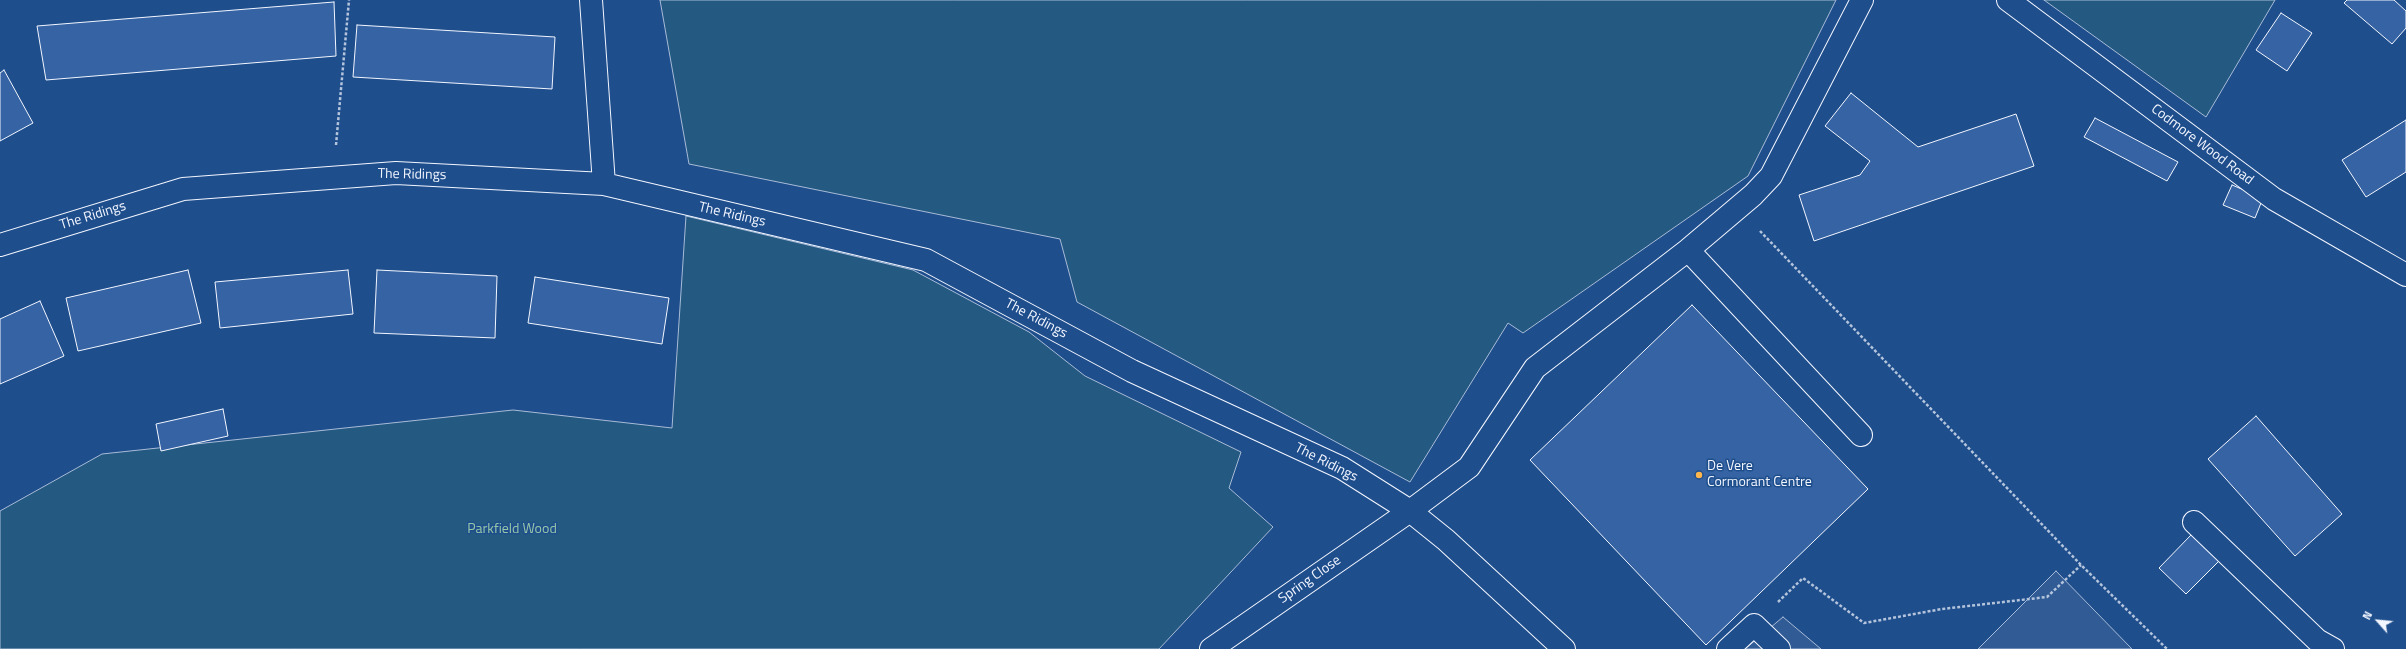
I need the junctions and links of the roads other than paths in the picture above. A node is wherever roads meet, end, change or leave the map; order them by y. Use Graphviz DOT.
graph roads {
  1 [pos="591,0"];
  2 [pos="1862,0"];
  3 [pos="2008,0"];
  4 [pos="604,184"];
  5 [pos="0,245"];
  6 [pos="1688,250"];
  7 [pos="2406,275"];
  8 [pos="1861,435"];
  9 [pos="1410,511"];
  10 [pos="2194,522"];
  11 [pos="1211,649"];
  12 [pos="1564,649"];
  13 [pos="1728,649"];
  14 [pos="1779,649"];
  15 [pos="2333,649"];
  1 -- 4 [label="street"];
  2 -- 6 [label="street, Spring Close"];
  3 -- 7 [label="street, Codmore Wood Road"];
  4 -- 5 [label="street, The Ridings"];
  4 -- 9 [label="street, The Ridings"];
  6 -- 8 [label="street"];
  6 -- 9 [label="street, Spring Close"];
  9 -- 11 [label="street, Spring Close"];
  9 -- 12 [label="street, The Ridings"];
  10 -- 15 [label="street"];
  13 -- 14 [label="street"];
}
